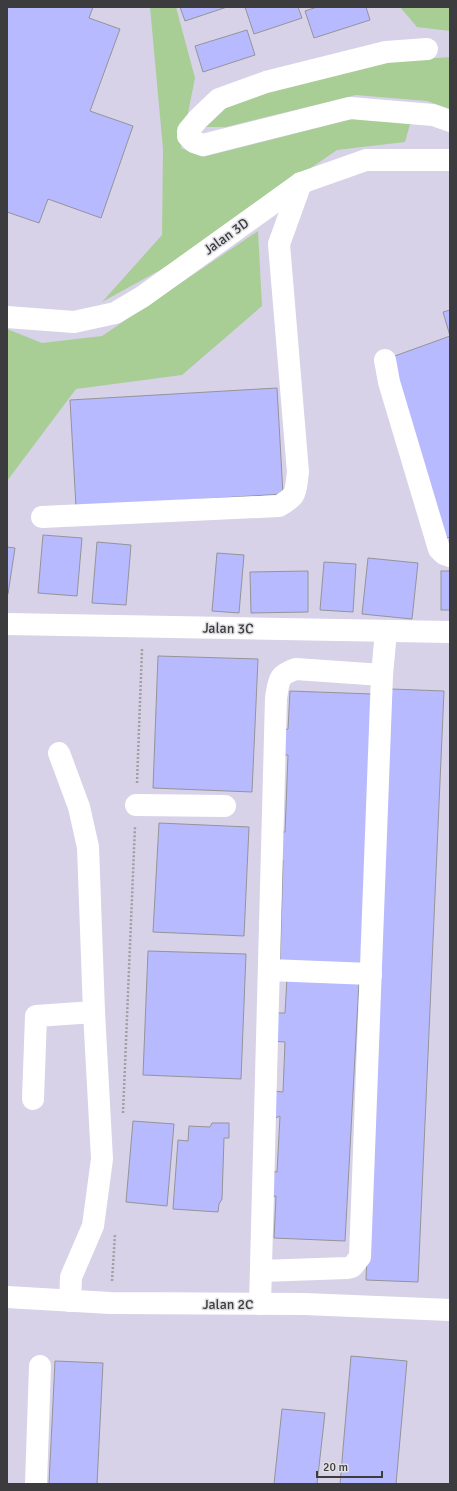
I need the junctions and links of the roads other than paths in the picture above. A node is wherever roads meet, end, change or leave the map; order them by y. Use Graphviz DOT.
graph roads {
  1 [pos="427,49"];
  2 [pos="450,122"];
  3 [pos="450,160"];
  4 [pos="301,183"];
  5 [pos="7,317"];
  6 [pos="385,360"];
  7 [pos="42,517"];
  8 [pos="450,556"];
  9 [pos="7,624"];
  10 [pos="386,631"];
  11 [pos="450,632"];
  12 [pos="382,675"];
  13 [pos="59,753"];
  14 [pos="136,805"];
  15 [pos="225,806"];
  16 [pos="269,970"];
  17 [pos="371,974"];
  18 [pos="94,1012"];
  19 [pos="33,1099"];
  20 [pos="261,1271"];
  21 [pos="7,1297"];
  22 [pos="70,1301"];
  23 [pos="260,1304"];
  24 [pos="450,1310"];
  25 [pos="40,1366"];
  26 [pos="36,1484"];
  1 -- 2 [label="street"];
  3 -- 4 [label="street, Jalan 3D"];
  4 -- 5 [label="street, Jalan 3D"];
  4 -- 7 [label="street"];
  6 -- 8 [label="street"];
  9 -- 10 [label="street, Jalan 3C"];
  10 -- 11 [label="street, Jalan 3C"];
  10 -- 12 [label="street"];
  12 -- 16 [label="street"];
  12 -- 17 [label="street"];
  13 -- 18 [label="street"];
  14 -- 15 [label="street"];
  16 -- 17 [label="street"];
  16 -- 20 [label="street"];
  17 -- 20 [label="street"];
  18 -- 19 [label="street"];
  18 -- 22 [label="street"];
  20 -- 23 [label="street"];
  21 -- 22 [label="street, Jalan 2C"];
  22 -- 23 [label="street, Jalan 2C"];
  23 -- 24 [label="street, Jalan 2C"];
  25 -- 26 [label="street"];
}
